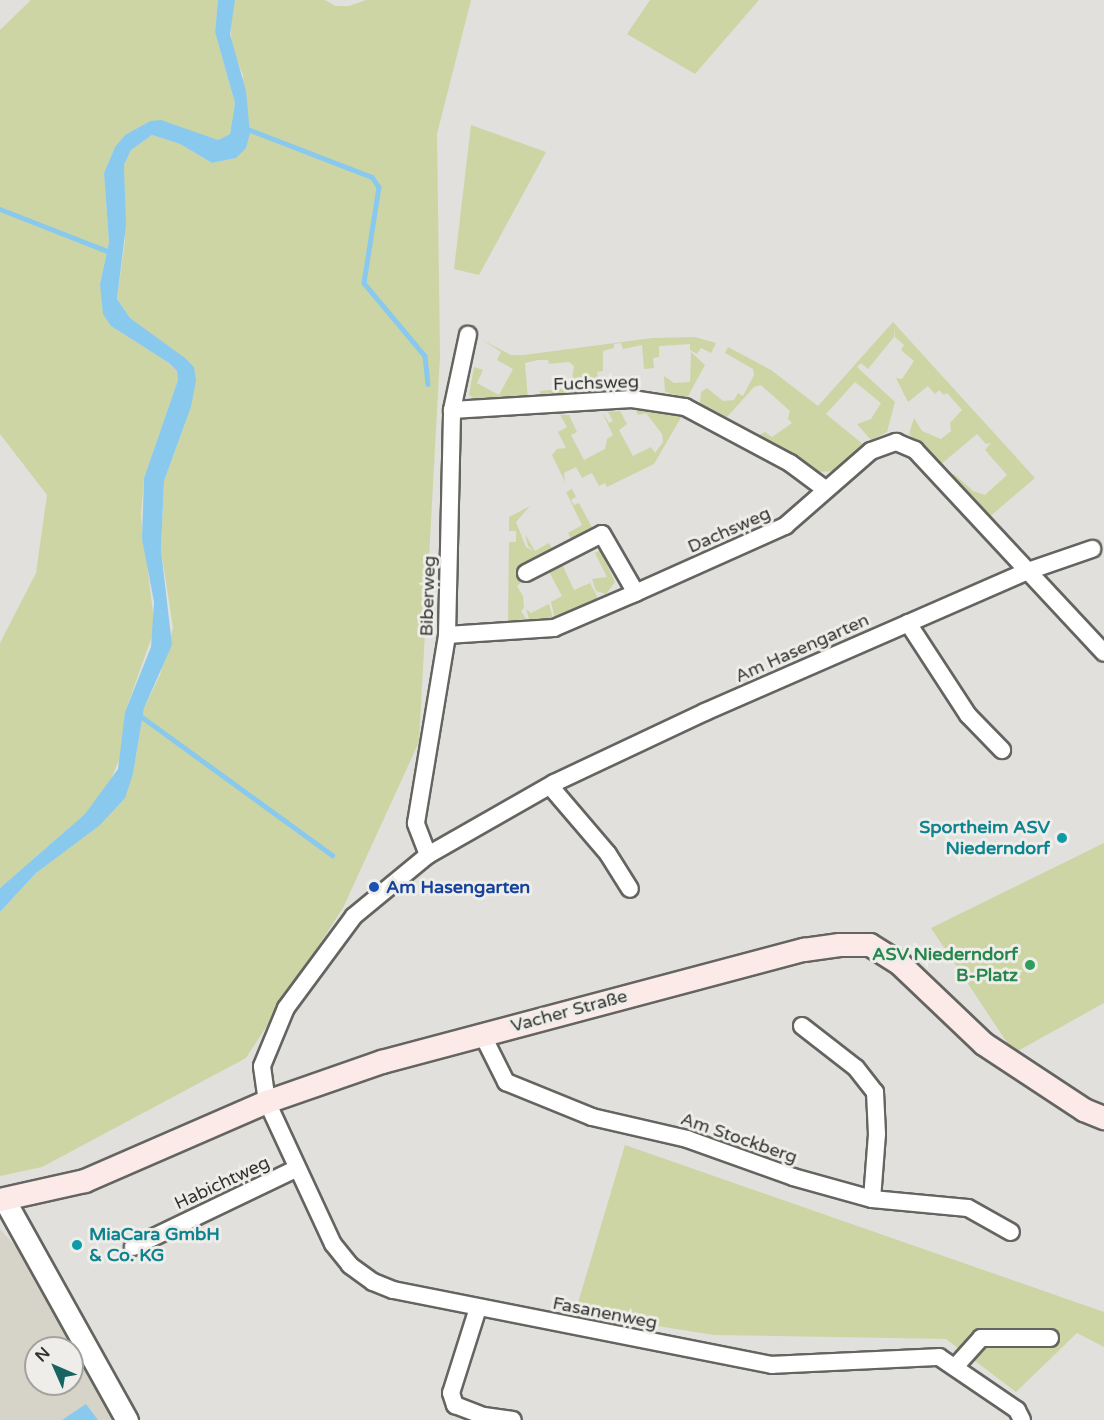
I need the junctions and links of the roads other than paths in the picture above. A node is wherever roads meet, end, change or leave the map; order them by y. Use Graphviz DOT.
graph roads {
  1 [pos="468,334"];
  2 [pos="452,410"];
  3 [pos="825,489"];
  4 [pos="1092,549"];
  5 [pos="1028,571"];
  6 [pos="526,573"];
  7 [pos="636,593"];
  8 [pos="908,624"];
  9 [pos="447,635"];
  10 [pos="1104,652"];
  11 [pos="1002,750"];
  12 [pos="550,786"];
  13 [pos="428,855"];
  14 [pos="630,889"];
  15 [pos="802,1026"];
  16 [pos="482,1034"];
  17 [pos="267,1102"];
  18 [pos="1104,1118"];
  19 [pos="296,1169"];
  20 [pos="872,1199"];
  21 [pos="2,1200"];
  22 [pos="1011,1232"];
  23 [pos="133,1247"];
  24 [pos="478,1308"];
  25 [pos="1050,1338"];
  26 [pos="955,1368"];
  27 [pos="483,1418"];
  28 [pos="127,1420"];
  29 [pos="513,1420"];
  30 [pos="1022,1420"];
  1 -- 2 [label="street, Biberweg"];
  2 -- 3 [label="street, Fuchsweg"];
  2 -- 9 [label="street, Biberweg"];
  3 -- 5 [label="street, Dachsweg"];
  3 -- 7 [label="street, Dachsweg"];
  4 -- 5 [label="street, Am Hasengarten"];
  5 -- 8 [label="street, Am Hasengarten"];
  5 -- 10 [label="street"];
  6 -- 7 [label="street"];
  7 -- 9 [label="street, Dachsweg"];
  8 -- 11 [label="street"];
  8 -- 12 [label="street, Am Hasengarten"];
  9 -- 13 [label="street, Biberweg"];
  12 -- 13 [label="street, Am Hasengarten"];
  12 -- 14 [label="street"];
  13 -- 17 [label="street, Am Hasengarten"];
  15 -- 20 [label="street"];
  16 -- 17 [label="main road, Vacher Straße"];
  16 -- 18 [label="main road, Vacher Straße"];
  16 -- 20 [label="street, Am Stockberg"];
  17 -- 19 [label="street, Fasanenweg"];
  17 -- 21 [label="main road, Vacher Straße"];
  19 -- 23 [label="street, Habichtweg"];
  19 -- 24 [label="street, Fasanenweg"];
  20 -- 22 [label="street, Am Stockberg"];
  21 -- 28 [label="street"];
  24 -- 26 [label="street, Fasanenweg"];
  24 -- 27 [label="street"];
  25 -- 26 [label="street"];
  26 -- 30 [label="street, Fasanenweg"];
  27 -- 29 [label="street"];
}
